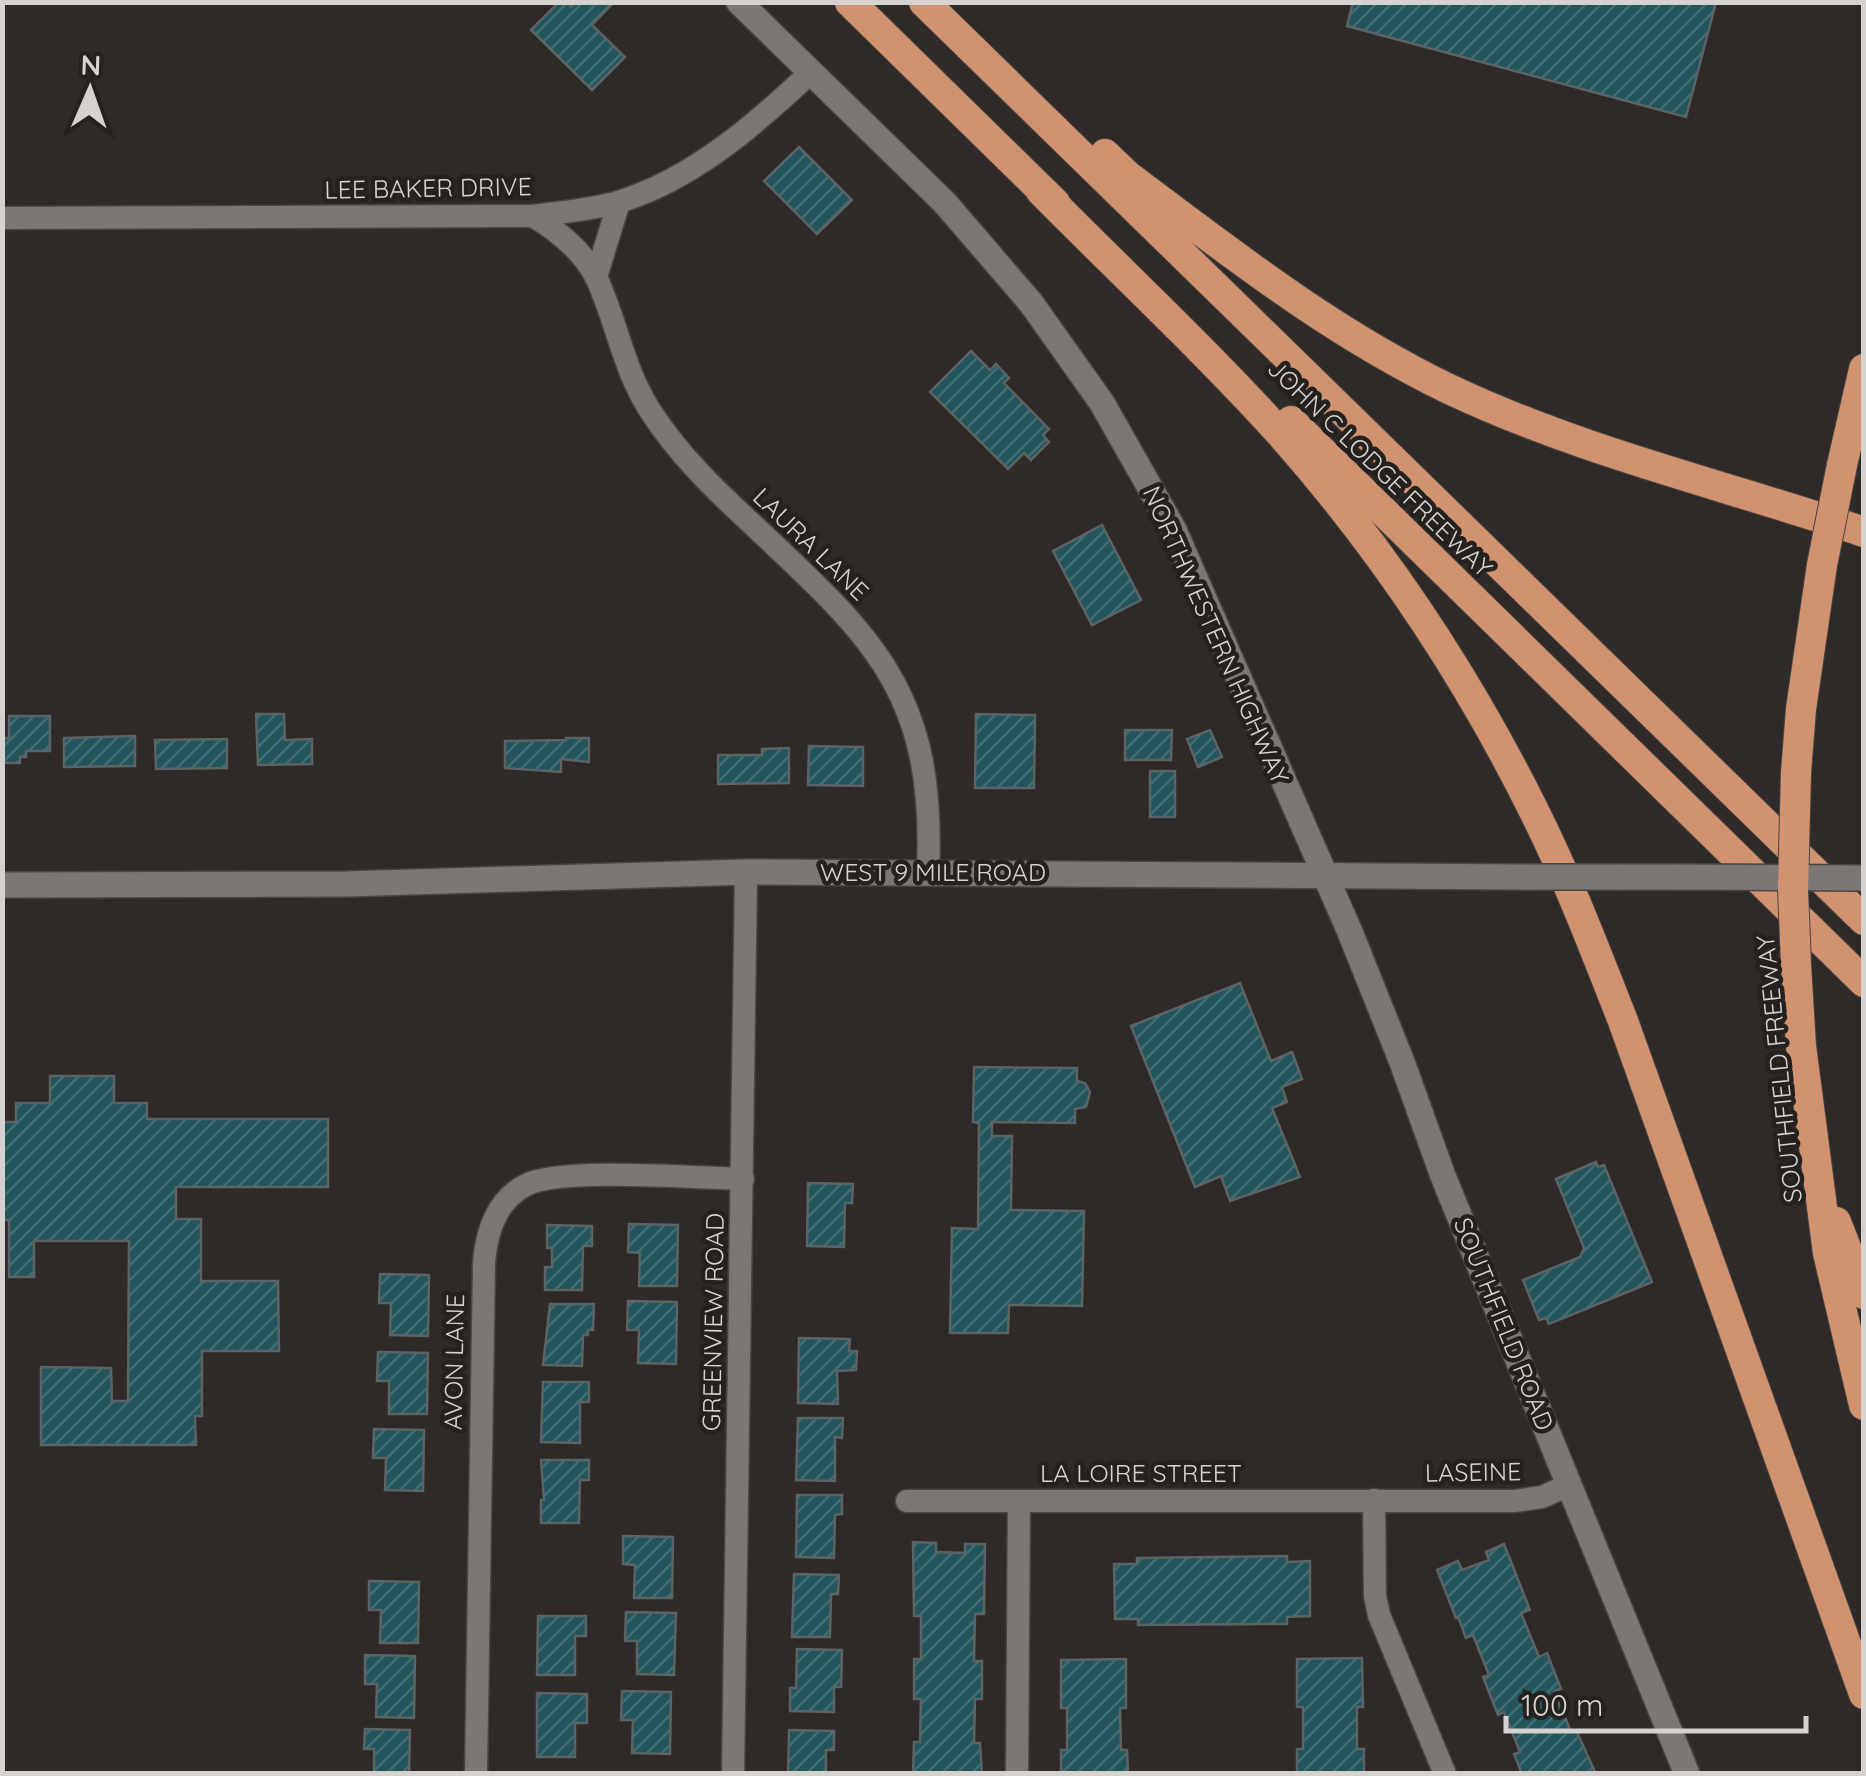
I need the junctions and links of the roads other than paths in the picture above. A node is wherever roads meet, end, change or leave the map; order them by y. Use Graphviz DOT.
graph roads {
  1 [pos="739,2"];
  2 [pos="850,2"];
  3 [pos="924,2"];
  4 [pos="950,2"];
  5 [pos="811,72"];
  6 [pos="1041,191"];
  7 [pos="618,202"];
  8 [pos="534,216"];
  9 [pos="2,218"];
  10 [pos="596,277"];
  11 [pos="1864,369"];
  12 [pos="1864,532"];
  13 [pos="746,872"];
  14 [pos="928,872"];
  15 [pos="1322,874"];
  16 [pos="1864,878"];
  17 [pos="2,885"];
  18 [pos="1864,920"];
  19 [pos="1864,982"];
  20 [pos="742,1179"];
  21 [pos="1821,1188"];
  22 [pos="1864,1294"];
  23 [pos="1864,1405"];
  24 [pos="1569,1485"];
  25 [pos="1018,1500"];
  26 [pos="1374,1500"];
  27 [pos="908,1501"];
  28 [pos="1864,1694"];
  29 [pos="476,1774"];
  30 [pos="732,1774"];
  31 [pos="1017,1774"];
  32 [pos="1445,1774"];
  33 [pos="1687,1774"];
  1 -- 5 [label="main road, NORTHWESTERN HIGHWAY"];
  2 -- 6 [label="highway, JOHN C LODGE FREEWAY"];
  3 -- 18 [label="highway, JOHN C LODGE FREEWAY"];
  4 -- 12 [label="highway"];
  5 -- 7 [label="street, LEE BAKER DRIVE"];
  5 -- 15 [label="main road, NORTHWESTERN HIGHWAY"];
  6 -- 19 [label="highway, JOHN C LODGE FREEWAY"];
  6 -- 28 [label="highway"];
  7 -- 8 [label="street, LEE BAKER DRIVE"];
  7 -- 10 [label="street"];
  8 -- 9 [label="street, LEE BAKER DRIVE"];
  8 -- 10 [label="street, LAURA LANE"];
  10 -- 14 [label="street, LAURA LANE"];
  11 -- 21 [label="highway, SOUTHFIELD FREEWAY, bridge"];
  13 -- 14 [label="main road, WEST 9 MILE ROAD"];
  13 -- 17 [label="main road, WEST 9 MILE ROAD"];
  13 -- 20 [label="street, GREENVIEW ROAD"];
  14 -- 15 [label="main road, WEST 9 MILE ROAD"];
  15 -- 16 [label="main road, WEST 9 MILE ROAD, bridge"];
  15 -- 24 [label="main road, SOUTHFIELD ROAD"];
  20 -- 29 [label="street, AVON LANE"];
  20 -- 30 [label="street, GREENVIEW ROAD"];
  21 -- 22 [label="highway"];
  21 -- 23 [label="highway, SOUTHFIELD FREEWAY"];
  24 -- 26 [label="street, LASEINE"];
  24 -- 33 [label="main road, SOUTHFIELD ROAD"];
  25 -- 26 [label="street, LA LOIRE STREET"];
  25 -- 27 [label="street, LA LOIRE STREET"];
  25 -- 31 [label="street"];
  26 -- 32 [label="street"];
}
